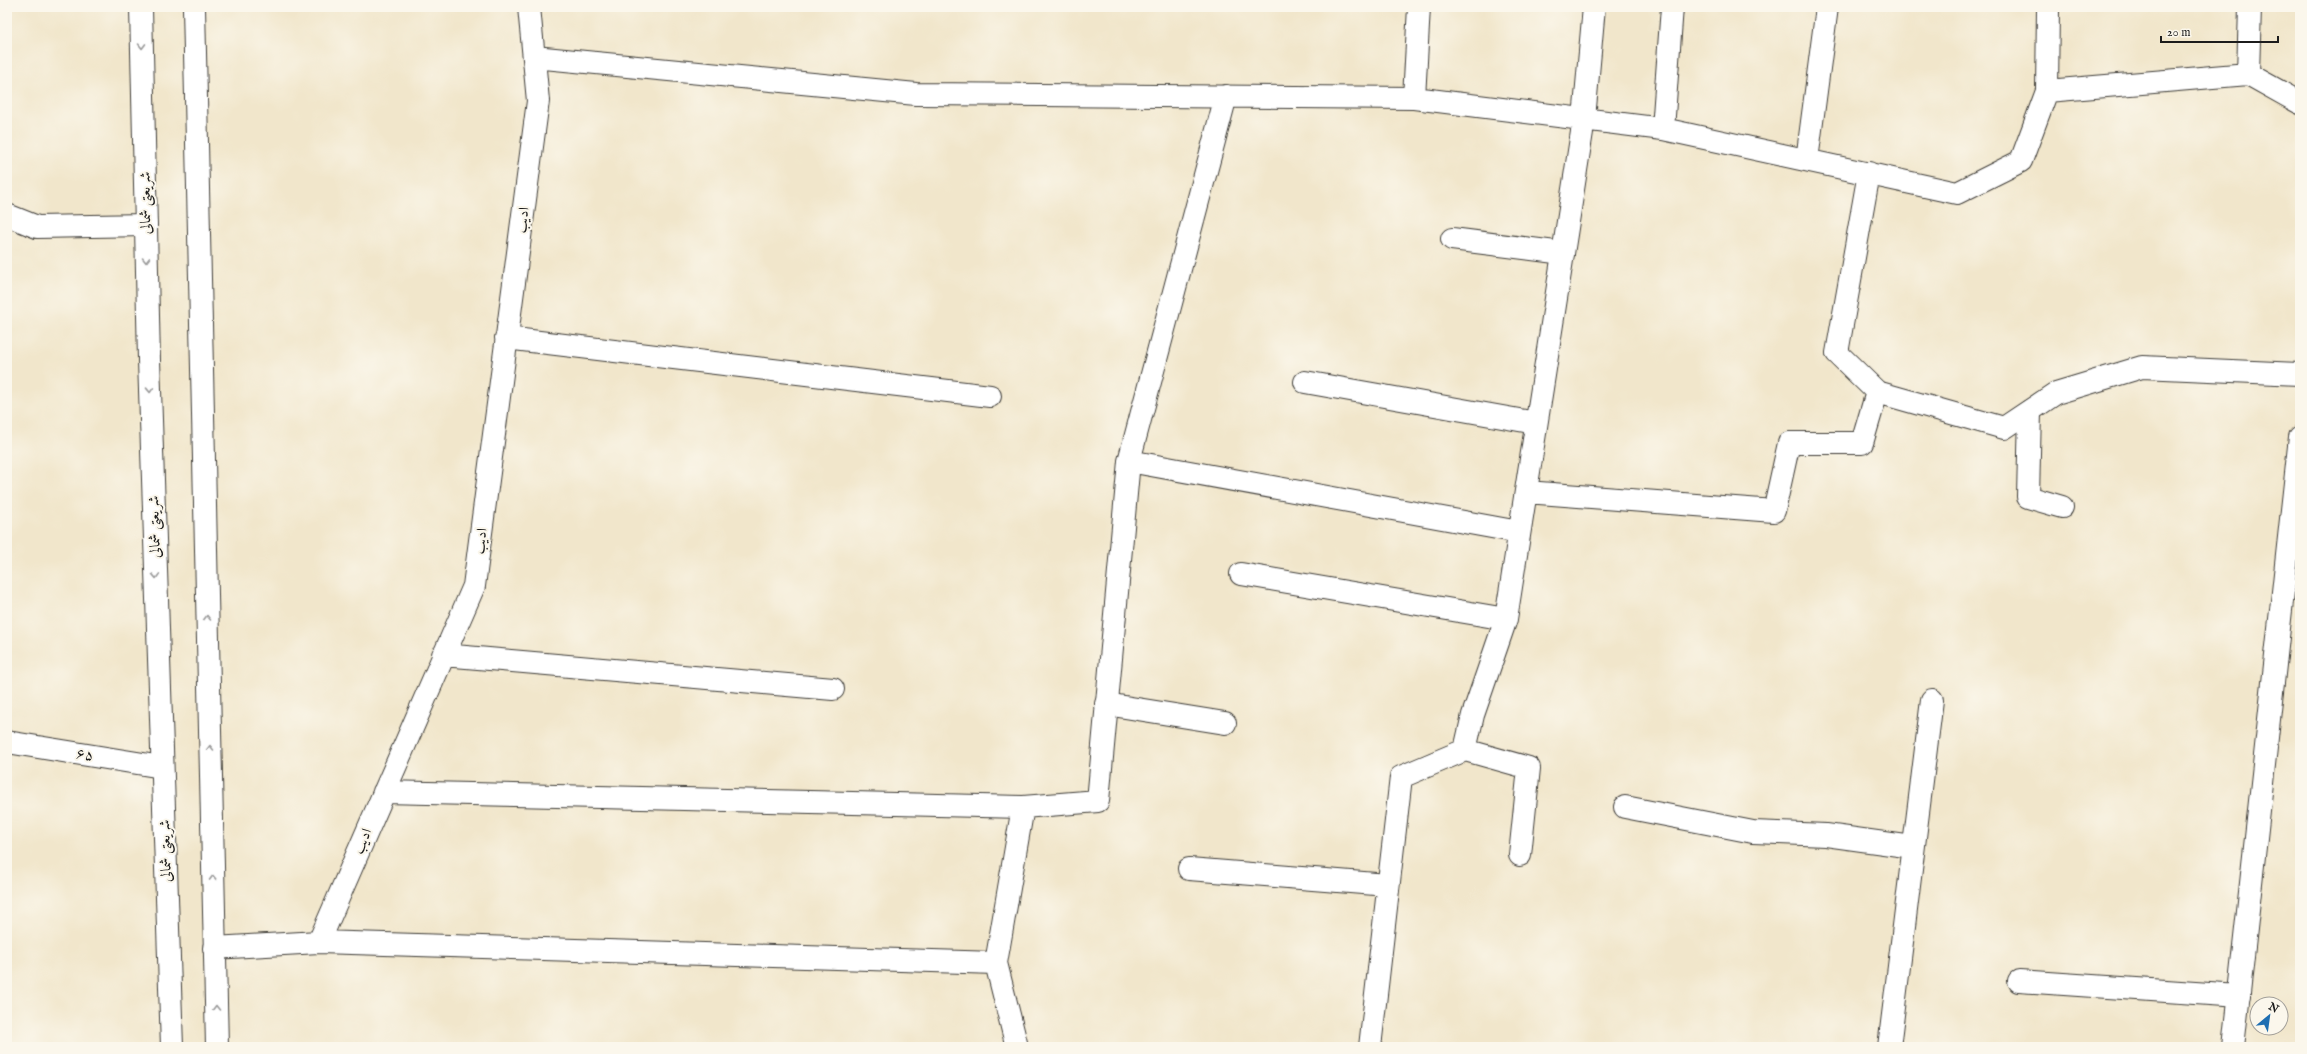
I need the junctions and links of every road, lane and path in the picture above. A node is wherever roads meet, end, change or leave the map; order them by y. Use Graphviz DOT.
graph roads {
  1 [pos="141,7"];
  2 [pos="194,7"];
  3 [pos="529,7"];
  4 [pos="1419,7"];
  5 [pos="1594,7"];
  6 [pos="1672,7"];
  7 [pos="1827,7"];
  8 [pos="2048,7"];
  9 [pos="2250,7"];
  10 [pos="534,57"];
  11 [pos="2248,74"];
  12 [pos="2047,91"];
  13 [pos="1226,96"];
  14 [pos="1414,98"];
  15 [pos="2300,103"];
  16 [pos="1584,119"];
  17 [pos="1663,129"];
  18 [pos="1807,160"];
  19 [pos="1869,173"];
  20 [pos="7,215"];
  21 [pos="146,224"];
  22 [pos="1452,240"];
  23 [pos="1563,253"];
  24 [pos="506,338"];
  25 [pos="2300,374"];
  26 [pos="1305,382"];
  27 [pos="1877,392"];
  28 [pos="990,396"];
  29 [pos="2030,411"];
  30 [pos="1536,423"];
  31 [pos="2300,437"];
  32 [pos="1129,461"];
  33 [pos="1526,492"];
  34 [pos="2062,507"];
  35 [pos="1520,532"];
  36 [pos="1241,574"];
  37 [pos="1506,619"];
  38 [pos="443,655"];
  39 [pos="834,690"];
  40 [pos="1932,700"];
  41 [pos="1106,704"];
  42 [pos="1225,723"];
  43 [pos="7,742"];
  44 [pos="1465,750"];
  45 [pos="162,767"];
  46 [pos="384,792"];
  47 [pos="1024,807"];
  48 [pos="1625,807"];
  49 [pos="1913,847"];
  50 [pos="1520,855"];
  51 [pos="1189,869"];
  52 [pos="1388,885"];
  53 [pos="319,942"];
  54 [pos="214,948"];
  55 [pos="996,963"];
  56 [pos="2019,981"];
  57 [pos="2239,996"];
  58 [pos="172,1047"];
  59 [pos="217,1047"];
  60 [pos="1017,1047"];
  61 [pos="1370,1047"];
  62 [pos="1888,1047"];
  63 [pos="2233,1047"];
  1 -- 21 [label="street, شریعتی شمالی, one-way"];
  54 -- 2 [label="street, one-way"];
  3 -- 10 [label="street, ادیب"];
  4 -- 14 [label="street"];
  5 -- 16 [label="street"];
  6 -- 17 [label="street"];
  7 -- 18 [label="street"];
  8 -- 12 [label="street"];
  9 -- 11 [label="street"];
  10 -- 13 [label="street"];
  10 -- 24 [label="street, ادیب"];
  11 -- 12 [label="street"];
  11 -- 15 [label="street"];
  12 -- 19 [label="street"];
  13 -- 14 [label="street"];
  13 -- 32 [label="street"];
  14 -- 16 [label="street"];
  16 -- 17 [label="street"];
  16 -- 23 [label="street"];
  17 -- 18 [label="street"];
  18 -- 19 [label="street"];
  19 -- 27 [label="street"];
  20 -- 21 [label="street"];
  21 -- 45 [label="street, شریعتی شمالی, one-way"];
  22 -- 23 [label="street"];
  23 -- 30 [label="street"];
  24 -- 28 [label="street"];
  24 -- 38 [label="street, ادیب"];
  25 -- 29 [label="street"];
  26 -- 30 [label="street"];
  27 -- 29 [label="street"];
  27 -- 33 [label="street"];
  29 -- 34 [label="street"];
  30 -- 33 [label="street"];
  31 -- 57 [label="street"];
  32 -- 35 [label="street"];
  32 -- 41 [label="street"];
  33 -- 35 [label="street"];
  35 -- 37 [label="street"];
  36 -- 37 [label="street"];
  37 -- 44 [label="street"];
  38 -- 39 [label="street"];
  38 -- 46 [label="street, ادیب"];
  40 -- 49 [label="street"];
  41 -- 42 [label="street"];
  41 -- 47 [label="street"];
  43 -- 45 [label="street, ۶۵"];
  44 -- 50 [label="street"];
  44 -- 52 [label="street"];
  45 -- 58 [label="street, شریعتی شمالی"];
  46 -- 47 [label="street"];
  46 -- 53 [label="street, ادیب"];
  47 -- 55 [label="street"];
  48 -- 49 [label="street"];
  49 -- 62 [label="street"];
  51 -- 52 [label="street"];
  52 -- 61 [label="street"];
  53 -- 54 [label="street"];
  53 -- 55 [label="street"];
  59 -- 54 [label="street, one-way"];
  55 -- 60 [label="street"];
  56 -- 57 [label="street"];
  57 -- 63 [label="street"];
}
